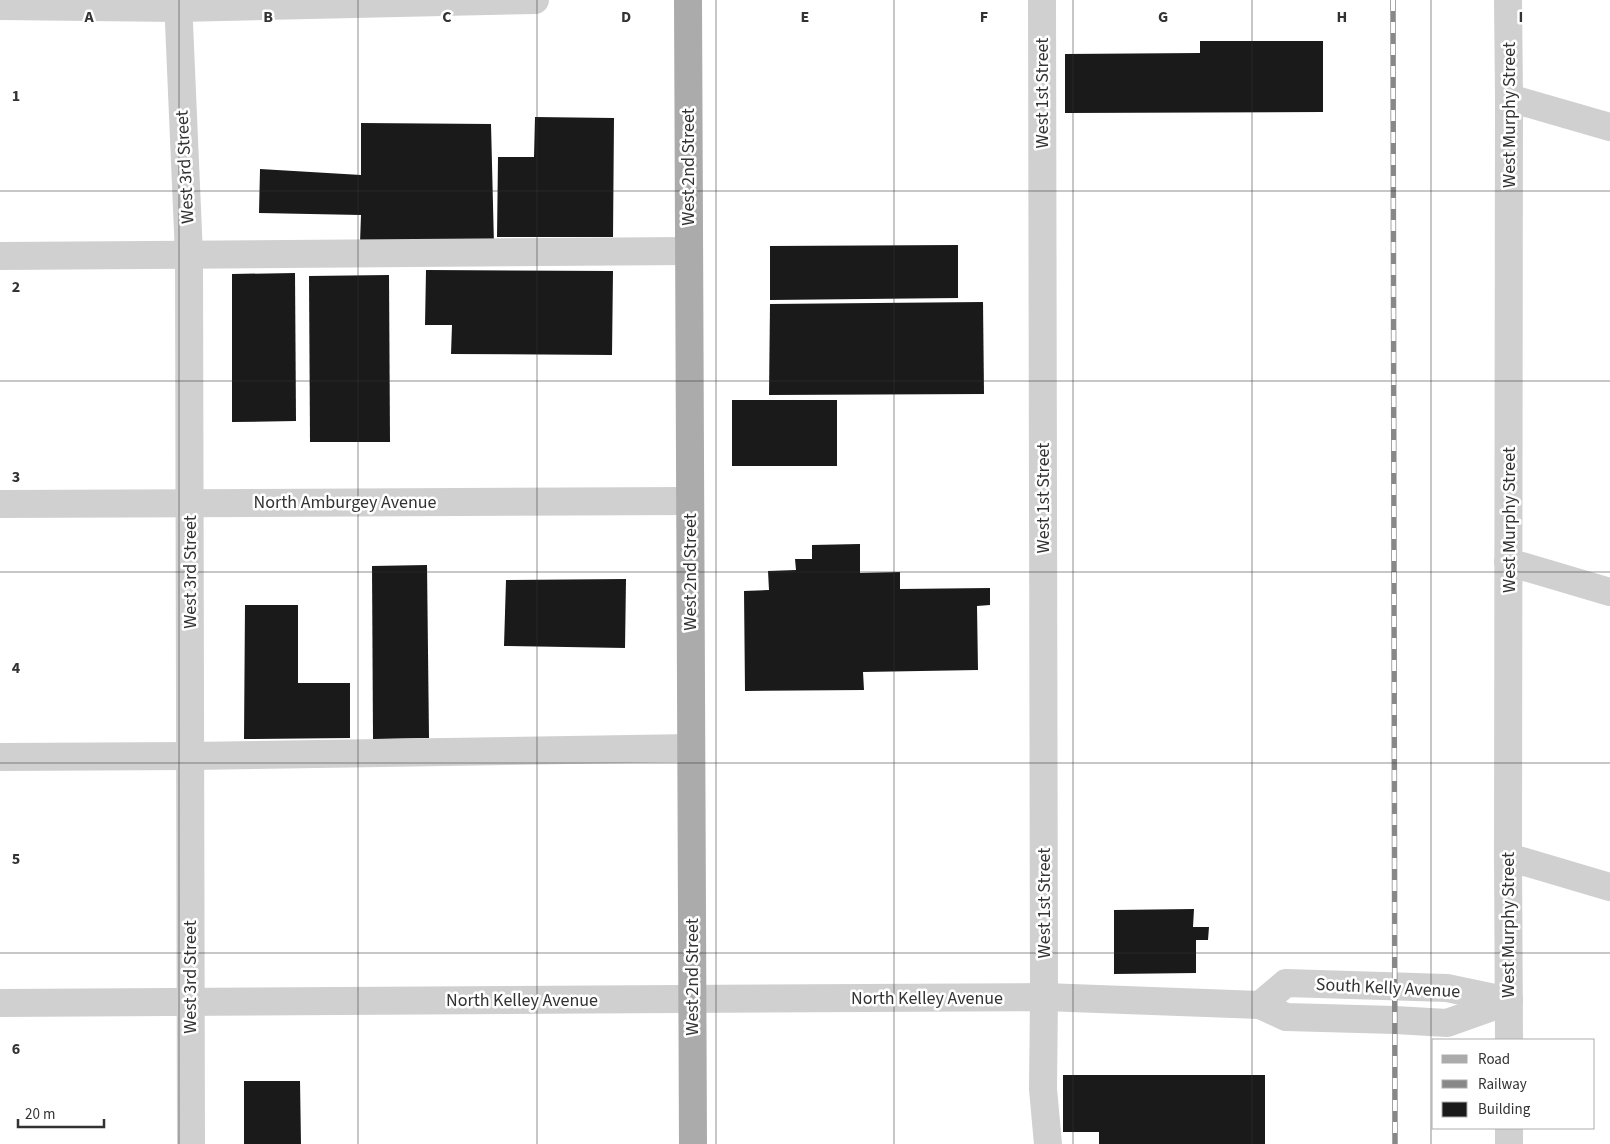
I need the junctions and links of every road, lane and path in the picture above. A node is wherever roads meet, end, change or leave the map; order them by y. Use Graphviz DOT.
graph roads {
  1 [pos="535,0"];
  2 [pos="688,0"];
  3 [pos="1042,0"];
  4 [pos="1508,0"];
  5 [pos="178,4"];
  6 [pos="0,6"];
  7 [pos="1510,98"];
  8 [pos="1610,127"];
  9 [pos="689,251"];
  10 [pos="189,255"];
  11 [pos="0,256"];
  12 [pos="690,501"];
  13 [pos="190,503"];
  14 [pos="0,504"];
  15 [pos="1508,562"];
  16 [pos="1610,592"];
  17 [pos="691,748"];
  18 [pos="190,756"];
  19 [pos="0,757"];
  20 [pos="1508,857"];
  21 [pos="1610,888"];
  22 [pos="1044,997"];
  23 [pos="692,999"];
  24 [pos="1509,1001"];
  25 [pos="190,1002"];
  26 [pos="0,1003"];
  27 [pos="1509,1039"];
  28 [pos="1509,1129"];
  29 [pos="190,1144"];
  30 [pos="693,1144"];
  31 [pos="1048,1144"];
  32 [pos="1509,1144"];
  1 -- 5 [label="street"];
  2 -- 9 [label="main road, West 2nd Street"];
  3 -- 22 [label="street, West 1st Street"];
  4 -- 7 [label="street, West Murphy Street"];
  5 -- 6 [label="street"];
  5 -- 10 [label="street, West 3rd Street"];
  7 -- 8 [label="street"];
  7 -- 15 [label="street, West Murphy Street"];
  9 -- 10 [label="street"];
  9 -- 12 [label="main road, West 2nd Street"];
  10 -- 11 [label="street"];
  10 -- 13 [label="street, West 3rd Street"];
  12 -- 13 [label="street, North Amburgey Avenue"];
  12 -- 17 [label="main road, West 2nd Street"];
  13 -- 14 [label="street, North Amburgey Avenue"];
  13 -- 18 [label="street, West 3rd Street"];
  15 -- 16 [label="street"];
  15 -- 20 [label="street, West Murphy Street"];
  17 -- 18 [label="street"];
  17 -- 23 [label="main road, West 2nd Street"];
  18 -- 19 [label="street"];
  18 -- 25 [label="street, West 3rd Street"];
  20 -- 21 [label="street"];
  20 -- 24 [label="street, West Murphy Street"];
  22 -- 23 [label="street, North Kelley Avenue"];
  22 -- 24 [label="street, South Kelly Avenue"];
  22 -- 31 [label="street, West 1st Street"];
  23 -- 25 [label="street, North Kelley Avenue"];
  23 -- 30 [label="main road, West 2nd Street"];
  24 -- 27 [label="street, West Murphy Street"];
  25 -- 26 [label="street, North Kelley Avenue"];
  25 -- 29 [label="street, West 3rd Street"];
  28 -- 32 [label="street"];
}
